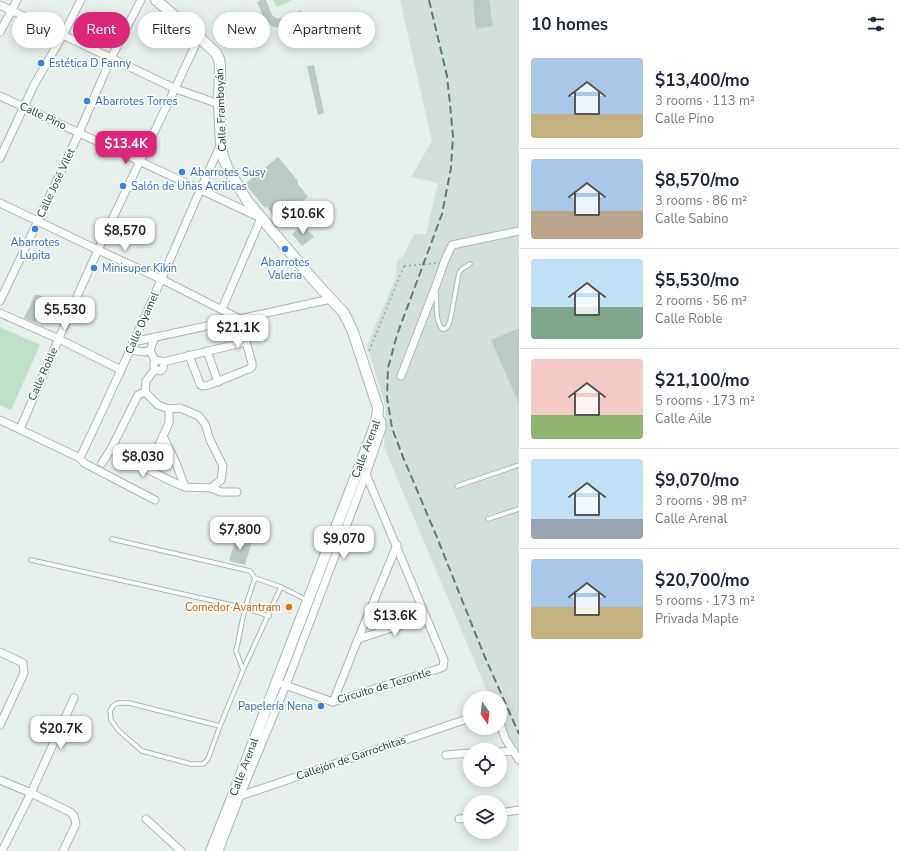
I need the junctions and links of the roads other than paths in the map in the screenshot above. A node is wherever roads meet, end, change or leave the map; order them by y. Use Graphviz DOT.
graph roads {
  1 [pos="17,0"];
  2 [pos="81,0"];
  3 [pos="142,0"];
  4 [pos="156,0"];
  5 [pos="0,5"];
  6 [pos="11,10"];
  7 [pos="15,12"];
  8 [pos="170,12"];
  9 [pos="65,31"];
  10 [pos="0,32"];
  11 [pos="65,36"];
  12 [pos="205,43"];
  13 [pos="55,48"];
  14 [pos="194,48"];
  15 [pos="111,58"];
  16 [pos="176,89"];
  17 [pos="0,96"];
  18 [pos="219,104"];
  19 [pos="23,107"];
  20 [pos="79,133"];
  21 [pos="221,144"];
  22 [pos="0,158"];
  23 [pos="139,161"];
  24 [pos="200,189"];
  25 [pos="0,203"];
  26 [pos="261,218"];
  27 [pos="38,221"];
  28 [pos="519,231"];
  29 [pos="98,250"];
  30 [pos="470,264"];
  31 [pos="162,279"];
  32 [pos="435,288"];
  33 [pos="331,299"];
  34 [pos="0,301"];
  35 [pos="222,309"];
  36 [pos="0,313"];
  37 [pos="240,319"];
  38 [pos="243,331"];
  39 [pos="155,337"];
  40 [pos="59,339"];
  41 [pos="133,342"];
  42 [pos="246,342"];
  43 [pos="130,350"];
  44 [pos="150,350"];
  45 [pos="207,351"];
  46 [pos="189,356"];
  47 [pos="158,364"];
  48 [pos="121,370"];
  49 [pos="401,376"];
  50 [pos="218,382"];
  51 [pos="145,392"];
  52 [pos="169,409"];
  53 [pos="378,415"];
  54 [pos="0,420"];
  55 [pos="20,429"];
  56 [pos="163,436"];
  57 [pos="111,448"];
  58 [pos="80,458"];
  59 [pos="102,463"];
  60 [pos="519,465"];
  61 [pos="146,469"];
  62 [pos="366,474"];
  63 [pos="457,486"];
  64 [pos="185,487"];
  65 [pos="210,488"];
  66 [pos="236,492"];
  67 [pos="155,500"];
  68 [pos="519,509"];
  69 [pos="488,519"];
  70 [pos="112,539"];
  71 [pos="397,545"];
  72 [pos="31,560"];
  73 [pos="255,578"];
  74 [pos="281,587"];
  75 [pos="308,600"];
  76 [pos="245,608"];
  77 [pos="269,616"];
  78 [pos="426,617"];
  79 [pos="358,639"];
  80 [pos="0,652"];
  81 [pos="243,670"];
  82 [pos="281,684"];
  83 [pos="74,698"];
  84 [pos="333,702"];
  85 [pos="463,720"];
  86 [pos="0,725"];
  87 [pos="220,726"];
  88 [pos="504,735"];
  89 [pos="514,751"];
  90 [pos="507,752"];
  91 [pos="463,754"];
  92 [pos="446,755"];
  93 [pos="519,760"];
  94 [pos="0,780"];
  95 [pos="31,793"];
  96 [pos="236,797"];
  97 [pos="519,810"];
  98 [pos="507,812"];
  99 [pos="146,819"];
  100 [pos="459,819"];
  101 [pos="463,819"];
  102 [pos="2,851"];
  103 [pos="63,851"];
  104 [pos="181,851"];
  105 [pos="211,851"];
  106 [pos="219,851"];
  1 -- 6 [label="street"];
  2 -- 9 [label="street"];
  3 -- 15 [label="street, Calle José Vilet"];
  4 -- 8 [label="street, Calle Framboyán"];
  5 -- 6 [label="street"];
  6 -- 7 [label="street"];
  6 -- 10 [label="street"];
  11 -- 15 [label="street"];
  12 -- 18 [label="street, Calle Framboyán"];
  13 -- 19 [label="street"];
  14 -- 16 [label="street, Calle Roble"];
  15 -- 16 [label="street"];
  15 -- 20 [label="street, Calle José Vilet"];
  16 -- 18 [label="street"];
  16 -- 23 [label="street, Calle Roble"];
  17 -- 19 [label="street, Calle Pino"];
  18 -- 21 [label="street, Calle Framboyán"];
  19 -- 20 [label="street, Calle Pino"];
  19 -- 22 [label="street"];
  20 -- 23 [label="street, Calle Pino"];
  20 -- 27 [label="street, Calle José Vilet"];
  21 -- 24 [label="street, Calle Oyamel"];
  21 -- 26 [label="street, Calle Framboyán"];
  23 -- 24 [label="street, Calle Pino"];
  23 -- 29 [label="street, Calle Roble"];
  24 -- 26 [label="street, Calle Pino"];
  24 -- 31 [label="street, Calle Oyamel"];
  25 -- 27 [label="street"];
  26 -- 33 [label="street, Calle Framboyán"];
  26 -- 35 [label="street"];
  27 -- 29 [label="street"];
  27 -- 34 [label="street, Calle José Vilet"];
  28 -- 32 [label="street"];
  29 -- 31 [label="street"];
  29 -- 40 [label="street, Calle Roble"];
  30 -- 32 [label="lane"];
  31 -- 35 [label="street"];
  31 -- 41 [label="street, Calle Oyamel"];
  32 -- 49 [label="street"];
  33 -- 37 [label="street"];
  33 -- 53 [label="street, Calle Framboyán"];
  35 -- 37 [label="street"];
  36 -- 40 [label="street"];
  37 -- 39 [label="street"];
  38 -- 42 [label="street"];
  39 -- 41 [label="street"];
  39 -- 44 [label="street"];
  40 -- 48 [label="street"];
  40 -- 55 [label="street, Calle Roble"];
  41 -- 43 [label="street, Calle Oyamel"];
  42 -- 45 [label="street"];
  42 -- 50 [label="street"];
  43 -- 44 [label="street"];
  43 -- 48 [label="street, Calle Oyamel"];
  44 -- 47 [label="street"];
  45 -- 46 [label="street"];
  45 -- 50 [label="street"];
  46 -- 47 [label="street"];
  46 -- 50 [label="street"];
  47 -- 51 [label="street"];
  48 -- 58 [label="street, Calle Oyamel"];
  51 -- 52 [label="street"];
  51 -- 57 [label="street"];
  52 -- 56 [label="street"];
  52 -- 65 [label="street"];
  53 -- 62 [label="street, Calle Arenal"];
  53 -- 75 [label="street, Calle Arenal"];
  54 -- 55 [label="street"];
  55 -- 58 [label="street"];
  56 -- 61 [label="street"];
  56 -- 64 [label="street"];
  57 -- 59 [label="street"];
  57 -- 61 [label="street"];
  58 -- 67 [label="street"];
  60 -- 63 [label="lane"];
  61 -- 64 [label="street"];
  62 -- 71 [label="street, Circuito de Tezontle"];
  62 -- 82 [label="street, Calle Arenal"];
  64 -- 65 [label="street"];
  65 -- 66 [label="street"];
  68 -- 69 [label="lane"];
  70 -- 73 [label="lane"];
  71 -- 78 [label="street, Circuito de Tezontle"];
  71 -- 79 [label="street"];
  72 -- 76 [label="lane"];
  73 -- 74 [label="lane"];
  73 -- 76 [label="lane"];
  74 -- 75 [label="lane"];
  74 -- 77 [label="lane"];
  75 -- 82 [label="street, Calle Arenal"];
  76 -- 77 [label="lane"];
  76 -- 81 [label="lane"];
  77 -- 81 [label="lane"];
  78 -- 79 [label="street"];
  78 -- 84 [label="street, Circuito de Tezontle"];
  79 -- 84 [label="street"];
  80 -- 86 [label="street"];
  81 -- 87 [label="lane"];
  82 -- 84 [label="street, Circuito de Tezontle"];
  82 -- 96 [label="street, Calle Arenal"];
  83 -- 95 [label="street"];
  85 -- 96 [label="street, Callejón de Garrochitas"];
  87 -- 87 [label="lane"];
  88 -- 89 [label="street"];
  89 -- 90 [label="street"];
  89 -- 93 [label="street"];
  91 -- 92 [label="street"];
  94 -- 95 [label="street"];
  95 -- 102 [label="street"];
  95 -- 103 [label="street"];
  96 -- 105 [label="street, Calle Arenal"];
  96 -- 106 [label="street, Calle Arenal"];
  97 -- 98 [label="street"];
  99 -- 104 [label="street"];
  100 -- 101 [label="street"];
}
